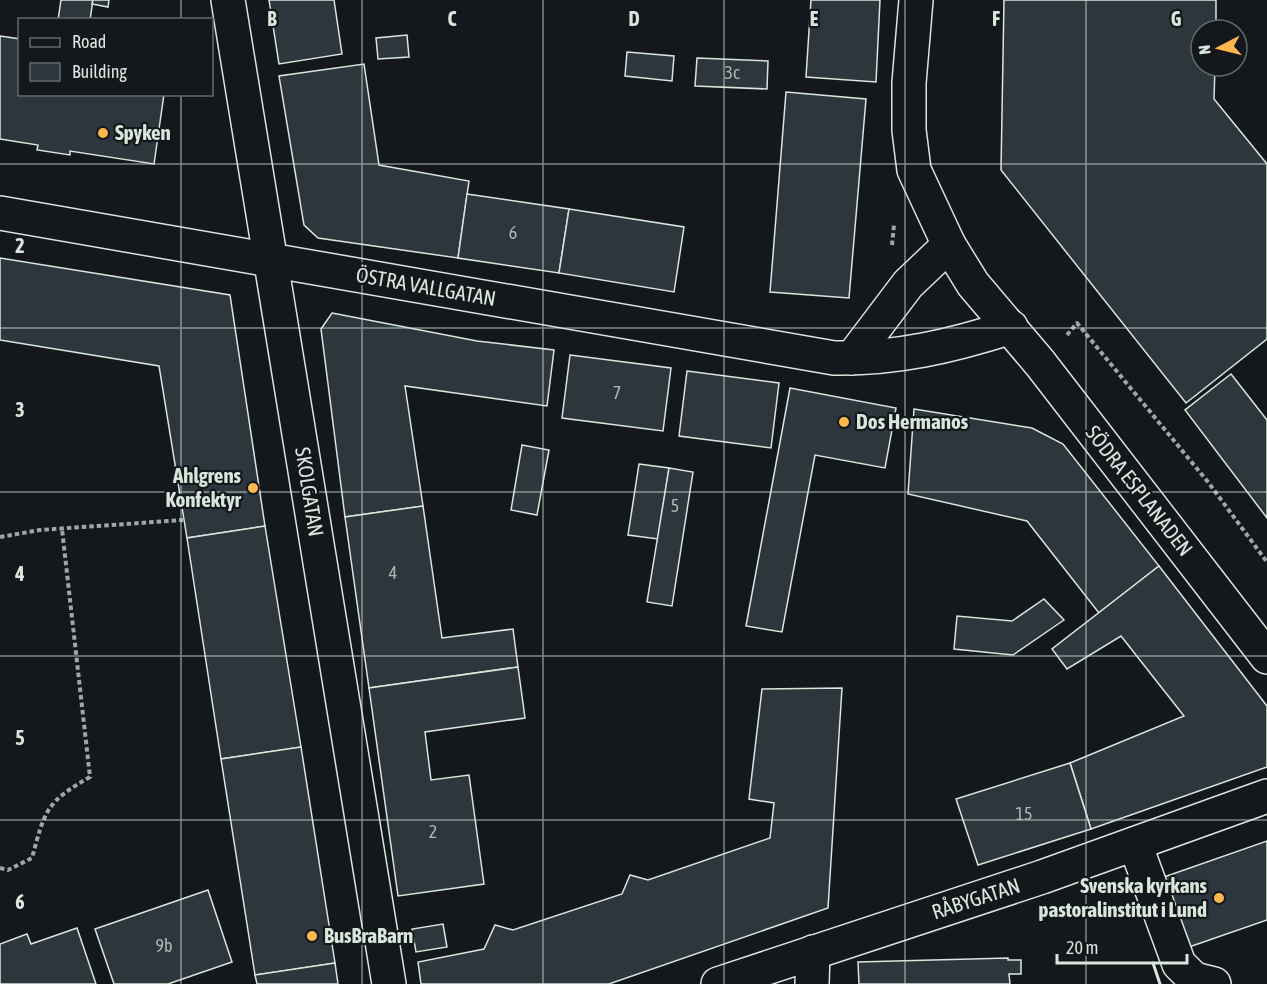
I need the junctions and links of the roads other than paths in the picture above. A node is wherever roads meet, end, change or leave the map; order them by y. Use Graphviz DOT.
graph roads {
  1 [pos="228,0"];
  2 [pos="916,0"];
  3 [pos="0,213"];
  4 [pos="949,245"];
  5 [pos="271,260"];
  6 [pos="1011,327"];
  7 [pos="852,358"];
  8 [pos="1267,657"];
  9 [pos="1267,796"];
  10 [pos="1134,844"];
  11 [pos="813,952"];
  12 [pos="389,984"];
  13 [pos="717,984"];
  14 [pos="812,984"];
  15 [pos="1214,984"];
  1 -- 5 [label="street, SKOLGATAN"];
  2 -- 4 [label="street, SÖDRA ESPLANADEN"];
  3 -- 5 [label="street, ÖSTRA VALLGATAN"];
  4 -- 6 [label="street, SÖDRA ESPLANADEN"];
  4 -- 7 [label="street"];
  5 -- 7 [label="street, ÖSTRA VALLGATAN"];
  5 -- 12 [label="street, SKOLGATAN"];
  6 -- 7 [label="street, ÖSTRA VALLGATAN"];
  6 -- 8 [label="street, SÖDRA ESPLANADEN"];
  9 -- 10 [label="street, RÅBYGATAN"];
  10 -- 11 [label="street, RÅBYGATAN"];
  10 -- 15 [label="street"];
  11 -- 13 [label="street, RÅBYGATAN"];
  11 -- 14 [label="street"];
}
